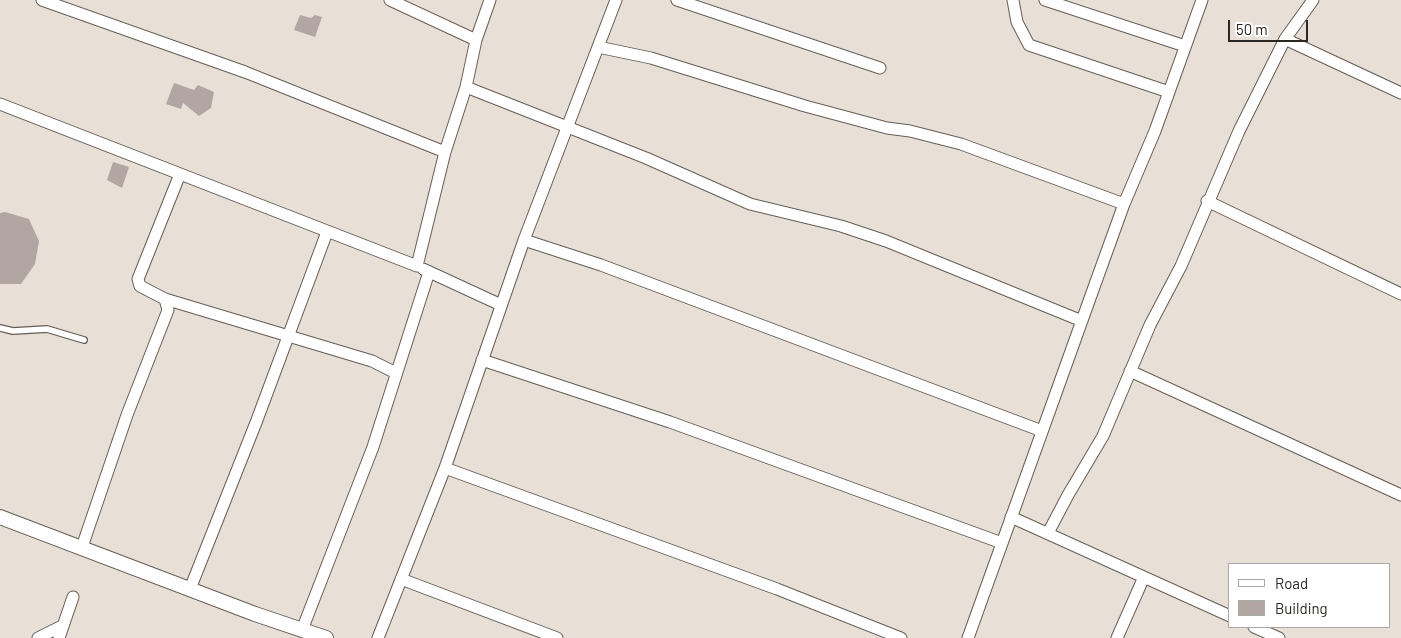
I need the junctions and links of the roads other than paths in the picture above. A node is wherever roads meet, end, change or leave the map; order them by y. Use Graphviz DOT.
graph roads {
  1 [pos="42,0"];
  2 [pos="390,0"];
  3 [pos="490,0"];
  4 [pos="616,0"];
  5 [pos="677,0"];
  6 [pos="1013,0"];
  7 [pos="1045,0"];
  8 [pos="1202,0"];
  9 [pos="1313,0"];
  10 [pos="1285,39"];
  11 [pos="476,40"];
  12 [pos="1185,46"];
  13 [pos="598,47"];
  14 [pos="880,68"];
  15 [pos="466,87"];
  16 [pos="1169,92"];
  17 [pos="1401,93"];
  18 [pos="0,104"];
  19 [pos="567,128"];
  20 [pos="445,152"];
  21 [pos="180,174"];
  22 [pos="1207,202"];
  23 [pos="1124,204"];
  24 [pos="327,232"];
  25 [pos="524,240"];
  26 [pos="418,266"];
  27 [pos="429,272"];
  28 [pos="1401,294"];
  29 [pos="165,299"];
  30 [pos="501,305"];
  31 [pos="1082,321"];
  32 [pos="0,328"];
  33 [pos="287,337"];
  34 [pos="84,340"];
  35 [pos="482,360"];
  36 [pos="1130,371"];
  37 [pos="396,372"];
  38 [pos="1042,431"];
  39 [pos="445,468"];
  40 [pos="1401,495"];
  41 [pos="0,517"];
  42 [pos="1011,517"];
  43 [pos="1048,533"];
  44 [pos="1002,543"];
  45 [pos="82,547"];
  46 [pos="1144,577"];
  47 [pos="401,579"];
  48 [pos="190,589"];
  49 [pos="73,597"];
  50 [pos="1228,615"];
  51 [pos="62,626"];
  52 [pos="1256,628"];
  53 [pos="302,630"];
  54 [pos="322,637"];
  55 [pos="38,638"];
  56 [pos="59,638"];
  57 [pos="378,638"];
  58 [pos="557,638"];
  59 [pos="901,638"];
  60 [pos="968,638"];
  61 [pos="1117,638"];
  62 [pos="1279,638"];
  1 -- 20 [label="street"];
  2 -- 11 [label="street"];
  3 -- 11 [label="street"];
  4 -- 13 [label="street"];
  5 -- 14 [label="street"];
  6 -- 16 [label="street"];
  7 -- 12 [label="street"];
  8 -- 12 [label="street"];
  9 -- 10 [label="street"];
  10 -- 17 [label="street"];
  10 -- 22 [label="street"];
  11 -- 15 [label="street"];
  12 -- 16 [label="street"];
  13 -- 19 [label="street"];
  13 -- 23 [label="street"];
  15 -- 19 [label="street"];
  15 -- 20 [label="street"];
  16 -- 23 [label="street"];
  18 -- 21 [label="street"];
  19 -- 25 [label="street"];
  19 -- 31 [label="street"];
  20 -- 26 [label="street"];
  21 -- 24 [label="street"];
  21 -- 29 [label="street"];
  22 -- 28 [label="street"];
  22 -- 36 [label="street"];
  23 -- 31 [label="street"];
  24 -- 26 [label="street"];
  24 -- 33 [label="street"];
  25 -- 30 [label="street"];
  25 -- 38 [label="street"];
  26 -- 27 [label="street"];
  27 -- 30 [label="street"];
  27 -- 37 [label="street"];
  29 -- 33 [label="street"];
  29 -- 45 [label="street"];
  30 -- 35 [label="street"];
  31 -- 38 [label="street"];
  32 -- 34 [label="lane"];
  33 -- 37 [label="street"];
  33 -- 48 [label="street"];
  35 -- 39 [label="street"];
  35 -- 44 [label="street"];
  36 -- 40 [label="street"];
  36 -- 43 [label="street"];
  37 -- 53 [label="street"];
  38 -- 42 [label="street"];
  39 -- 47 [label="street"];
  39 -- 59 [label="street"];
  41 -- 45 [label="street"];
  42 -- 43 [label="street"];
  42 -- 44 [label="street"];
  43 -- 46 [label="street"];
  44 -- 60 [label="street"];
  45 -- 48 [label="street"];
  46 -- 50 [label="street"];
  46 -- 61 [label="street"];
  47 -- 57 [label="street"];
  47 -- 58 [label="street"];
  48 -- 53 [label="street"];
  49 -- 51 [label="street"];
  51 -- 55 [label="street"];
  51 -- 56 [label="street"];
  52 -- 62 [label="street"];
  53 -- 54 [label="street"];
}
